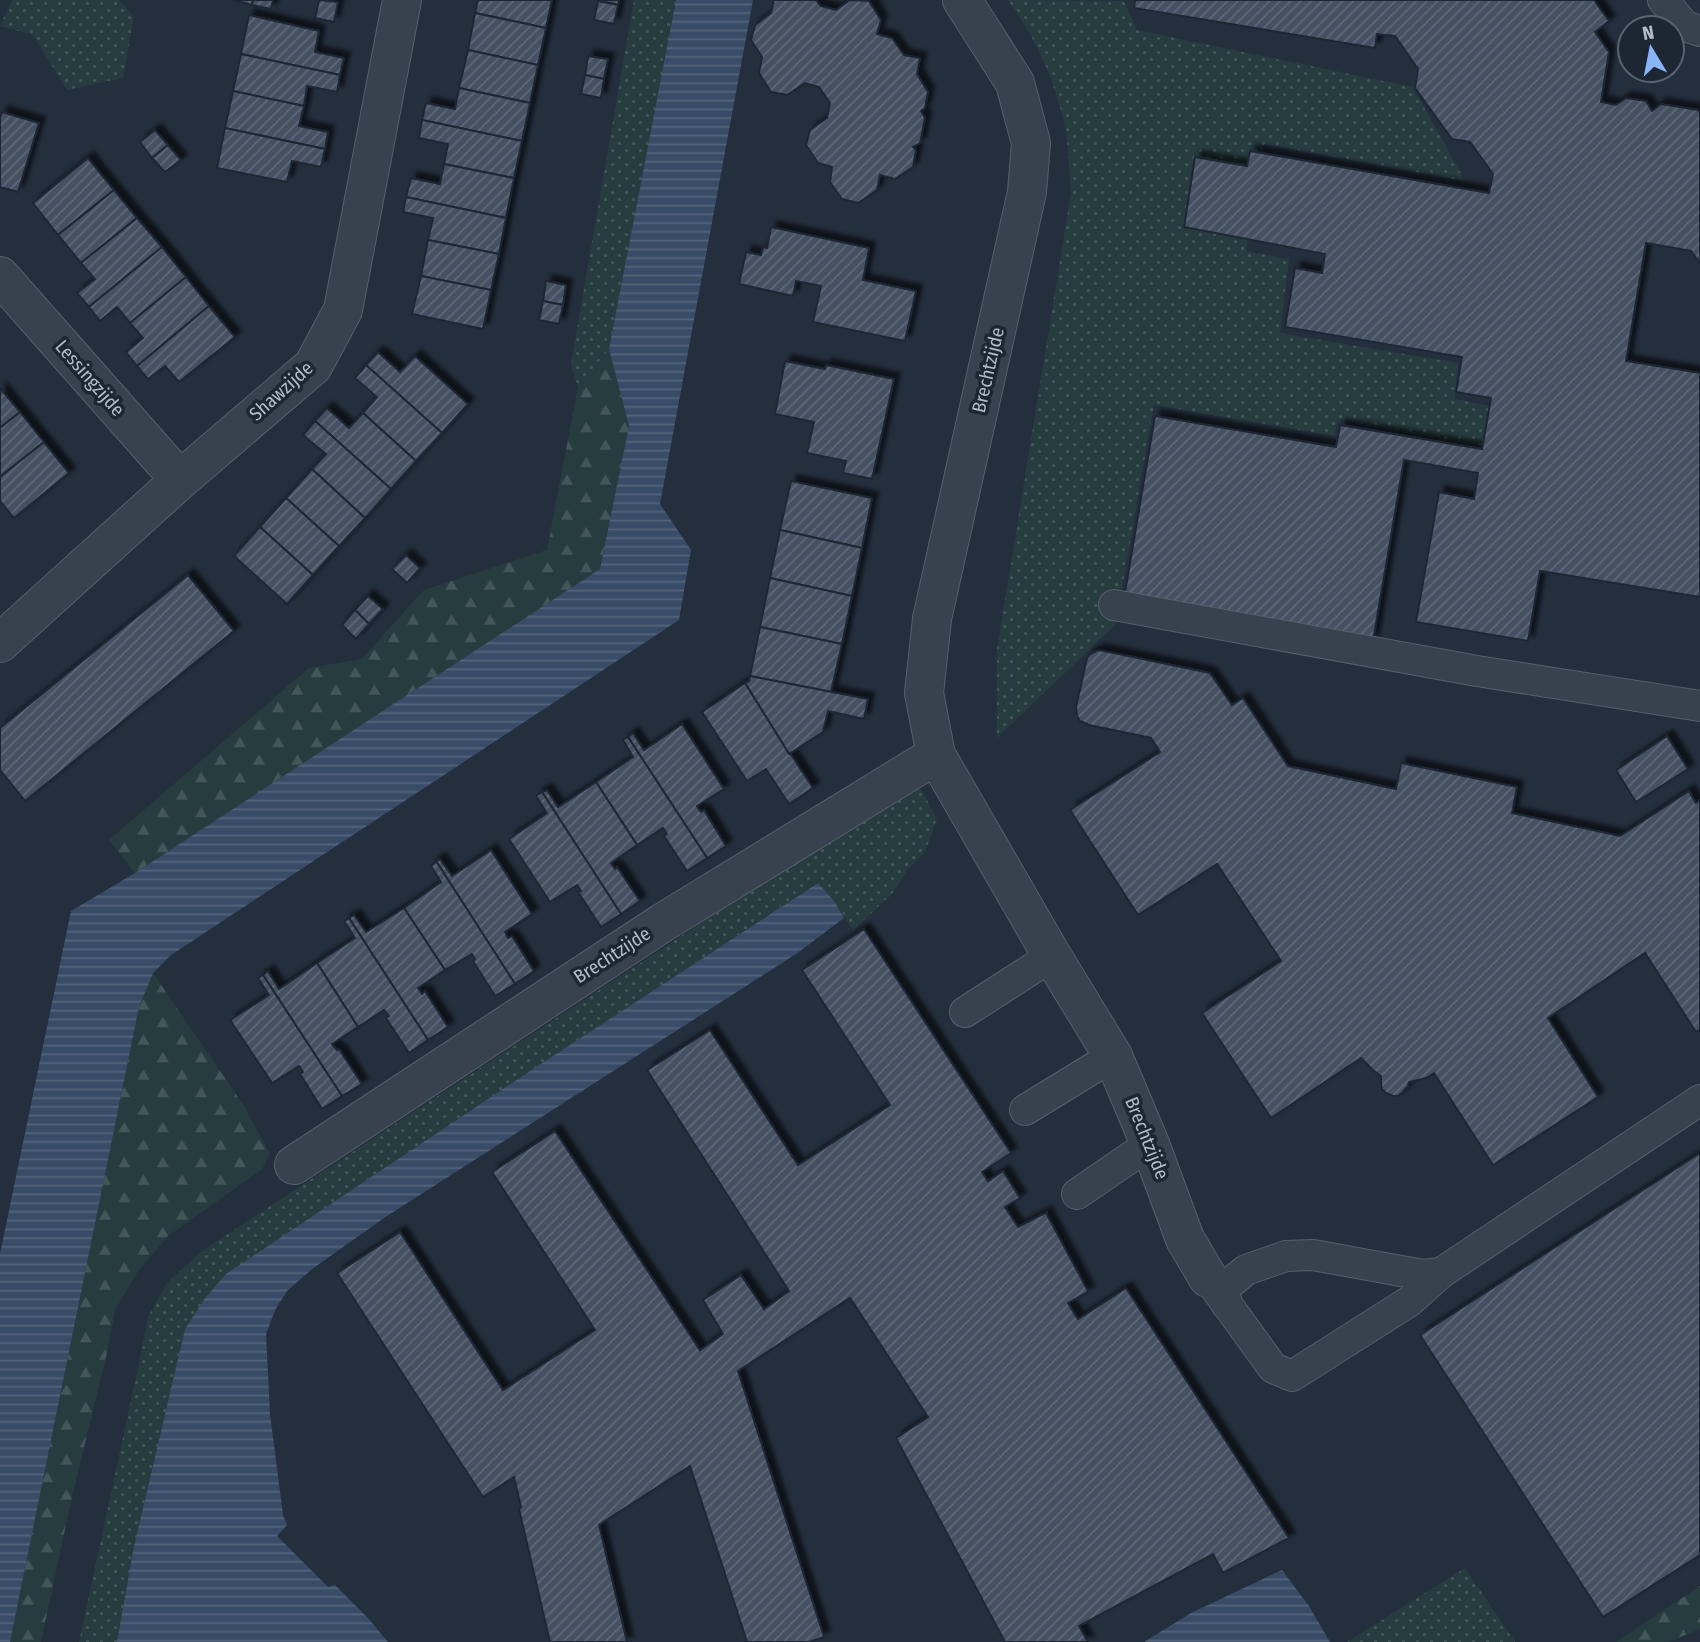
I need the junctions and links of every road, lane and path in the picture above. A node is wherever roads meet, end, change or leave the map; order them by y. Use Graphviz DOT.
graph roads {
  1 [pos="402,0"];
  2 [pos="962,0"];
  3 [pos="1663,0"];
  4 [pos="1700,32"];
  5 [pos="0,276"];
  6 [pos="180,480"];
  7 [pos="1114,605"];
  8 [pos="0,643"];
  9 [pos="1700,706"];
  10 [pos="936,755"];
  11 [pos="1052,956"];
  12 [pos="965,1012"];
  13 [pos="1113,1056"];
  14 [pos="1700,1100"];
  15 [pos="1025,1110"];
  16 [pos="1150,1144"];
  17 [pos="294,1165"];
  18 [pos="1077,1194"];
  19 [pos="1441,1273"];
  20 [pos="1217,1292"];
  1 -- 6 [label="street, Shawzijde"];
  2 -- 10 [label="street, Brechtzijde"];
  3 -- 4 [label="lane"];
  5 -- 6 [label="street, Lessingzijde"];
  6 -- 8 [label="street, Shawzijde"];
  7 -- 9 [label="lane"];
  10 -- 11 [label="street, Brechtzijde"];
  10 -- 17 [label="street, Brechtzijde"];
  11 -- 12 [label="lane"];
  11 -- 13 [label="street, Brechtzijde"];
  13 -- 15 [label="lane"];
  13 -- 16 [label="street, Brechtzijde"];
  14 -- 19 [label="lane, Brechtzijde"];
  16 -- 18 [label="lane"];
  16 -- 20 [label="street, Brechtzijde"];
  19 -- 20 [label="lane"];
  19 -- 20 [label="lane, Brechtzijde"];
}
